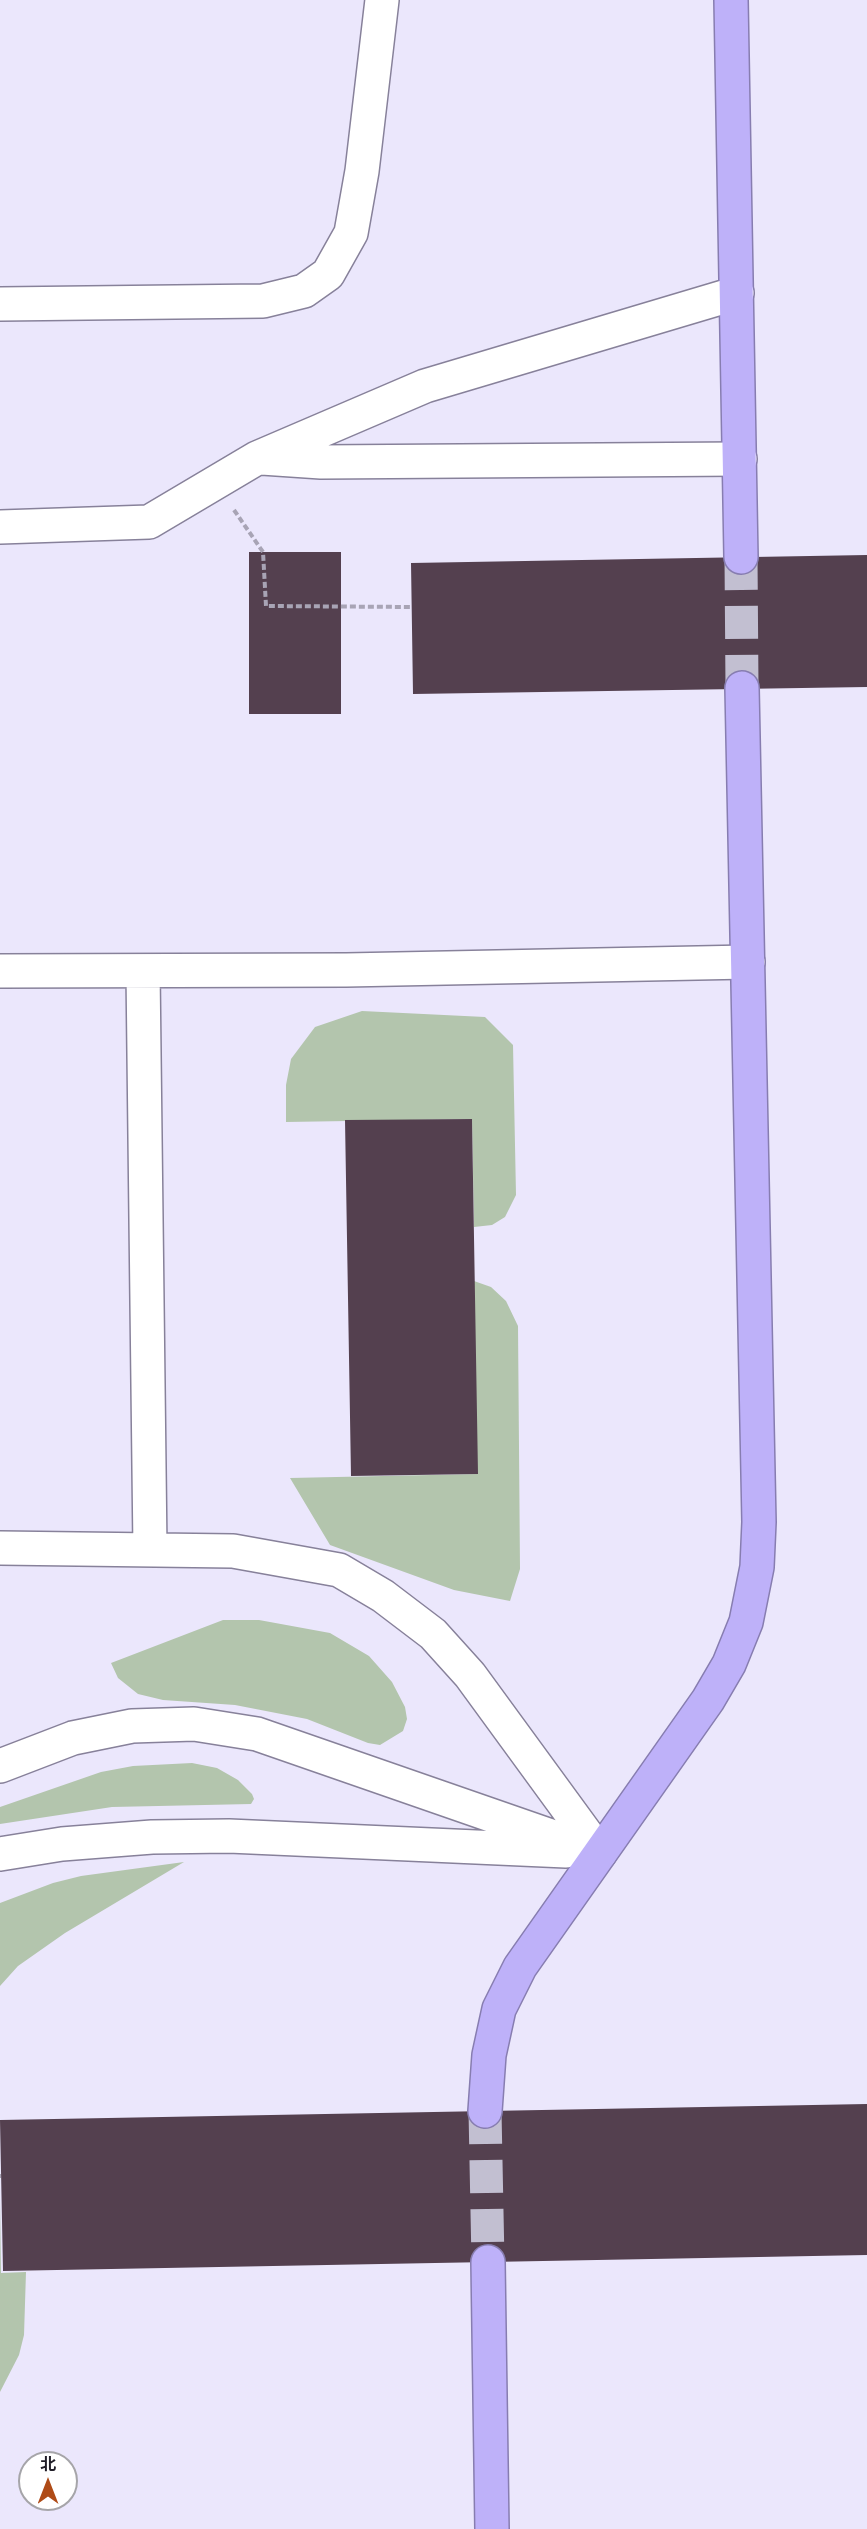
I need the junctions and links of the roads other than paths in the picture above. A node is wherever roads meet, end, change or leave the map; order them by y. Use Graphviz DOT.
graph roads {
  1 [pos="382,0"];
  2 [pos="731,0"];
  3 [pos="737,293"];
  4 [pos="0,304"];
  5 [pos="257,458"];
  6 [pos="740,459"];
  7 [pos="0,527"];
  8 [pos="741,557"];
  9 [pos="742,688"];
  10 [pos="748,962"];
  11 [pos="0,971"];
  12 [pos="143,971"];
  13 [pos="0,1548"];
  14 [pos="150,1550"];
  15 [pos="0,1766"];
  16 [pos="600,1853"];
  17 [pos="0,1854"];
  18 [pos="485,2111"];
  19 [pos="488,2262"];
  20 [pos="492,2529"];
  1 -- 4 [label="lane"];
  2 -- 3 [label="highway"];
  3 -- 5 [label="lane"];
  3 -- 6 [label="highway"];
  5 -- 6 [label="lane"];
  5 -- 7 [label="lane"];
  6 -- 8 [label="highway"];
  9 -- 10 [label="highway"];
  10 -- 12 [label="lane"];
  10 -- 16 [label="highway"];
  11 -- 12 [label="lane"];
  12 -- 14 [label="lane"];
  13 -- 14 [label="lane"];
  14 -- 16 [label="lane"];
  15 -- 16 [label="lane"];
  16 -- 17 [label="lane"];
  16 -- 18 [label="highway"];
  19 -- 20 [label="highway"];
}
